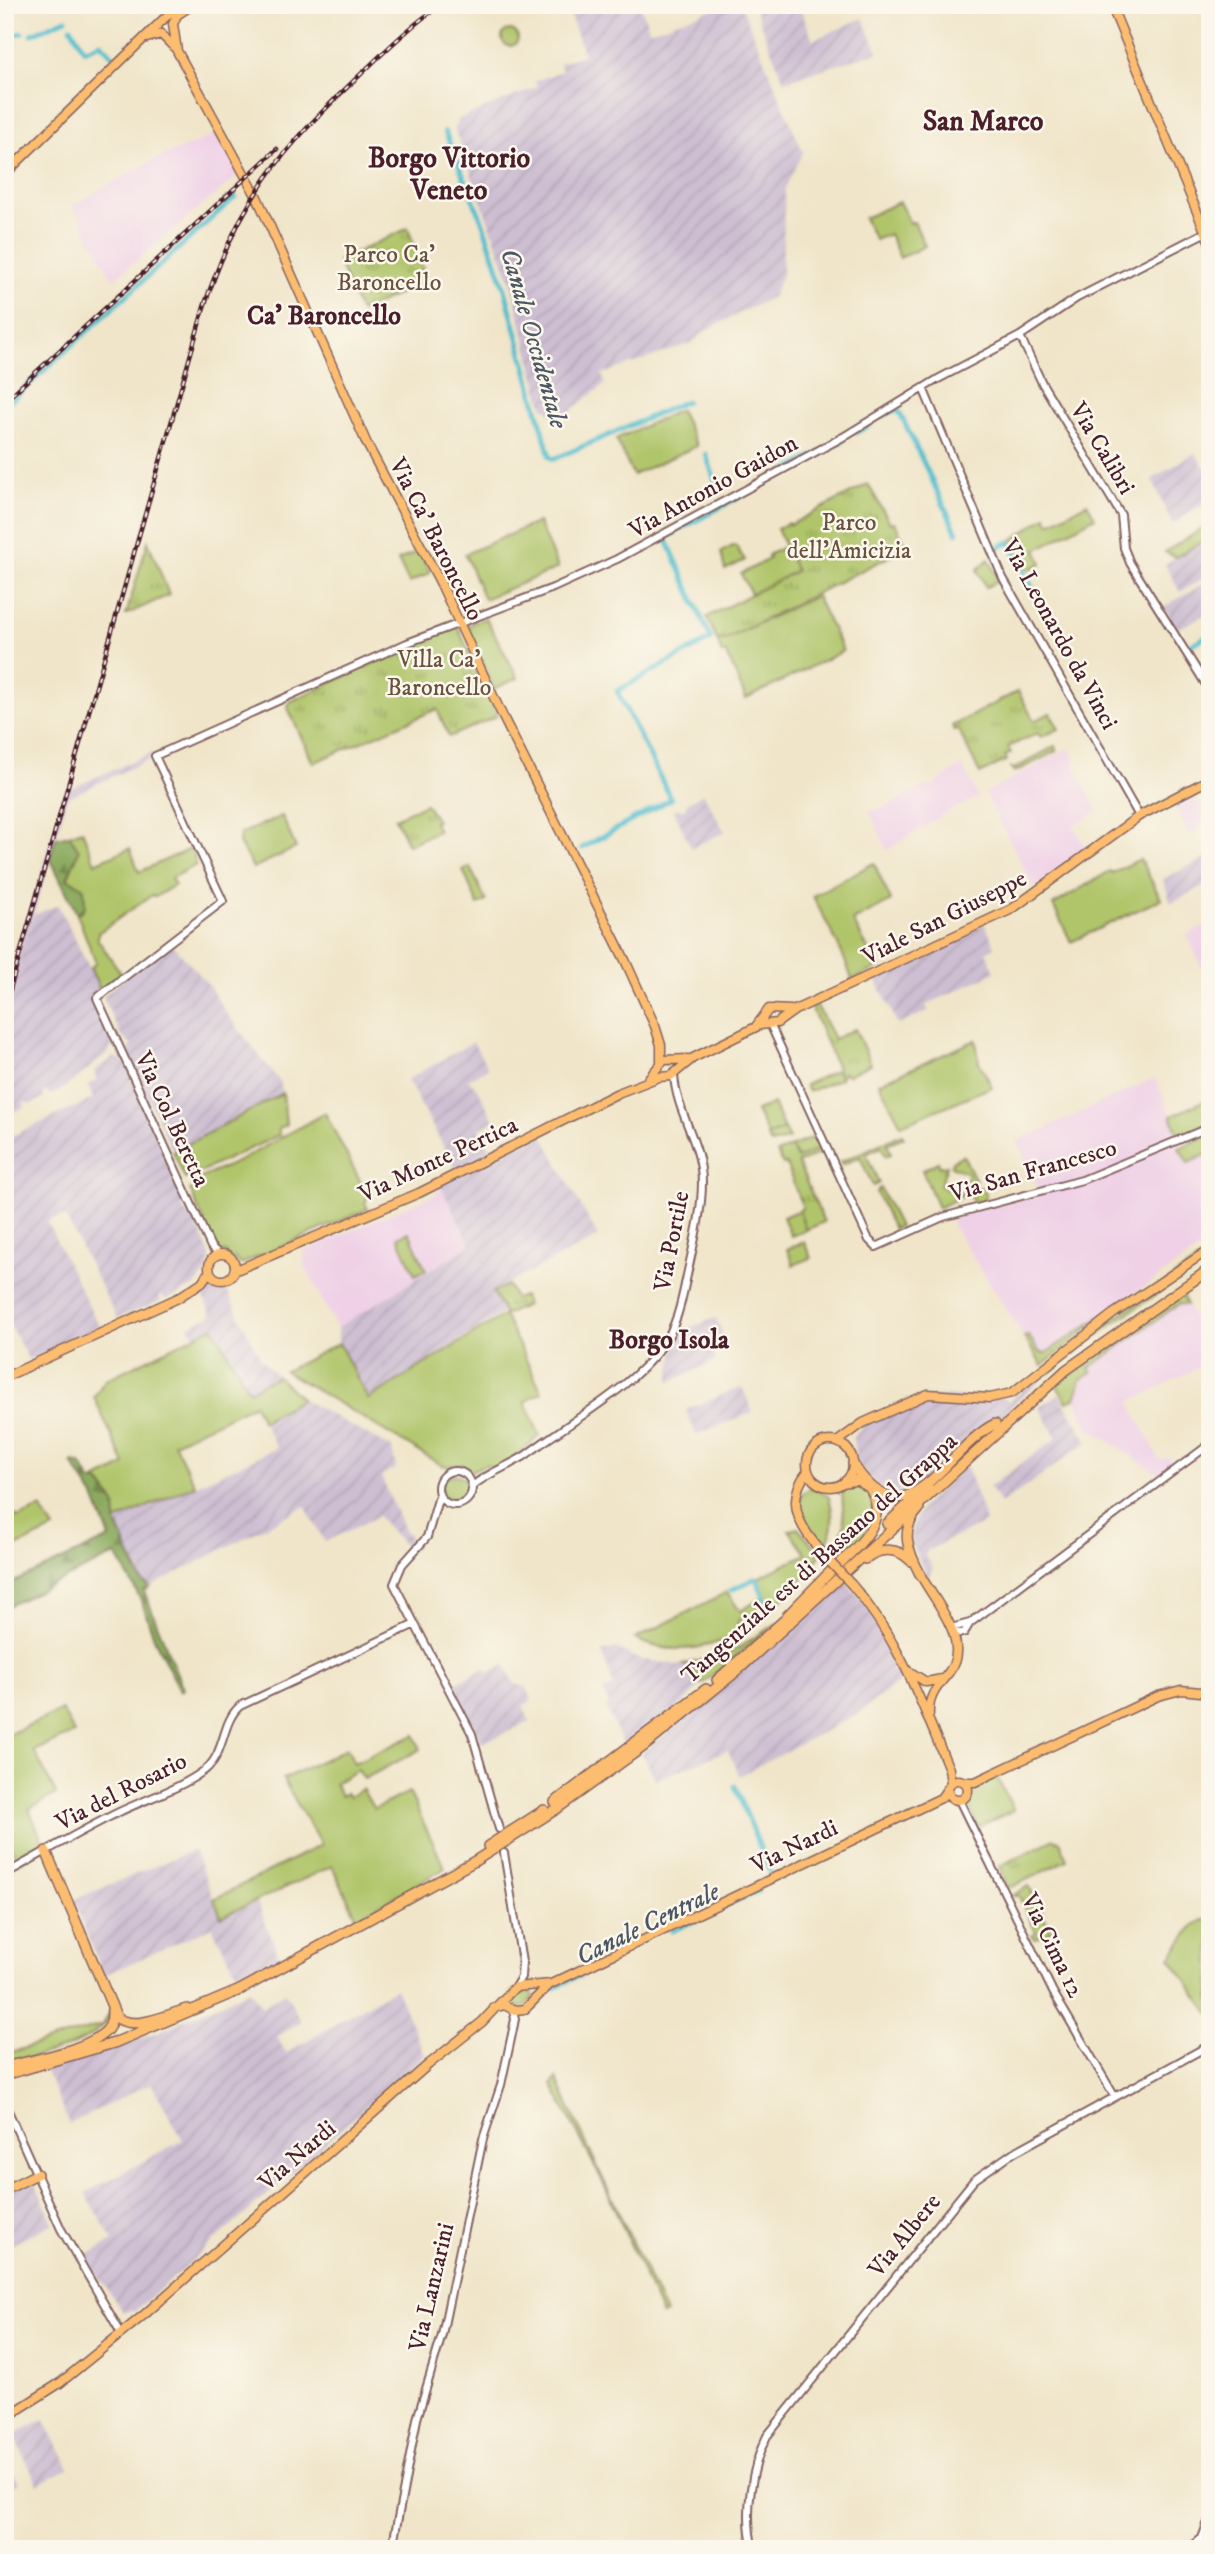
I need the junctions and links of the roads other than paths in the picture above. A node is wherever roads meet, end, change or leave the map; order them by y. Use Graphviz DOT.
graph roads {
  1 [pos="180,5"];
  2 [pos="192,5"];
  3 [pos="1111,5"];
  4 [pos="160,22"];
  5 [pos="174,22"];
  6 [pos="163,35"];
  7 [pos="139,43"];
  8 [pos="177,51"];
  9 [pos="5,174"];
  10 [pos="1208,231"];
  11 [pos="1210,243"];
  12 [pos="1020,336"];
  13 [pos="923,388"];
  14 [pos="460,622"];
  15 [pos="1210,691"];
  16 [pos="1210,779"];
  17 [pos="1139,816"];
  18 [pos="97,996"];
  19 [pos="773,1019"];
  20 [pos="668,1068"];
  21 [pos="1210,1127"];
  22 [pos="1210,1249"];
  23 [pos="215,1256"];
  24 [pos="237,1266"];
  25 [pos="1210,1266"];
  26 [pos="212,1275"];
  27 [pos="5,1377"];
  28 [pos="1049,1381"];
  29 [pos="996,1424"];
  30 [pos="851,1434"];
  31 [pos="837,1442"];
  32 [pos="981,1444"];
  33 [pos="1210,1444"];
  34 [pos="849,1451"];
  35 [pos="853,1464"];
  36 [pos="808,1471"];
  37 [pos="467,1476"];
  38 [pos="486,1477"];
  39 [pos="845,1482"];
  40 [pos="818,1484"];
  41 [pos="472,1487"];
  42 [pos="797,1495"];
  43 [pos="439,1496"];
  44 [pos="449,1504"];
  45 [pos="436,1513"];
  46 [pos="834,1567"];
  47 [pos="920,1574"];
  48 [pos="413,1625"];
  49 [pos="784,1625"];
  50 [pos="953,1633"];
  51 [pos="909,1675"];
  52 [pos="942,1679"];
  53 [pos="936,1689"];
  54 [pos="1210,1693"];
  55 [pos="918,1694"];
  56 [pos="929,1721"];
  57 [pos="959,1792"];
  58 [pos="499,1829"];
  59 [pos="46,1851"];
  60 [pos="504,1853"];
  61 [pos="5,1874"];
  62 [pos="522,1967"];
  63 [pos="551,1984"];
  64 [pos="531,1986"];
  65 [pos="515,1987"];
  66 [pos="508,1994"];
  67 [pos="536,1998"];
  68 [pos="210,2004"];
  69 [pos="112,2009"];
  70 [pos="511,2009"];
  71 [pos="525,2009"];
  72 [pos="491,2010"];
  73 [pos="512,2034"];
  74 [pos="1210,2045"];
  75 [pos="5,2067"];
  76 [pos="8,2075"];
  77 [pos="1115,2097"];
  78 [pos="5,2104"];
  79 [pos="37,2174"];
  80 [pos="5,2190"];
  81 [pos="124,2331"];
  82 [pos="5,2418"];
  83 [pos="1210,2517"];
  84 [pos="392,2549"];
  85 [pos="753,2549"];
  86 [pos="1189,2549"];
  1 -- 4 [label="main road"];
  1 -- 5 [label="street"];
  2 -- 5 [label="main road"];
  3 -- 10 [label="main road"];
  4 -- 5 [label="main road"];
  4 -- 6 [label="main road"];
  4 -- 7 [label="main road"];
  5 -- 6 [label="main road"];
  5 -- 8 [label="main road, Via Ca' Baroncello"];
  6 -- 7 [label="main road"];
  6 -- 8 [label="main road, Via Ca' Baroncello"];
  7 -- 9 [label="main road"];
  8 -- 14 [label="main road, Via Ca' Baroncello"];
  10 -- 11 [label="main road"];
  10 -- 12 [label="street, Via Antonio Gaidon"];
  12 -- 13 [label="street, Via Antonio Gaidon"];
  12 -- 15 [label="street, Via Calibri"];
  13 -- 14 [label="street, Via Antonio Gaidon"];
  13 -- 17 [label="street, Via Leonardo da Vinci"];
  14 -- 18 [label="street, Via Antonio Gaidon"];
  14 -- 20 [label="main road, Via Ca' Baroncello"];
  16 -- 17 [label="main road, Viale San Giuseppe"];
  17 -- 19 [label="main road, Viale San Giuseppe"];
  18 -- 23 [label="street, Via Col Beretta"];
  19 -- 20 [label="main road, Viale San Giuseppe"];
  19 -- 21 [label="street, Via San Francesco"];
  20 -- 24 [label="main road, Via Monte Pertica"];
  20 -- 38 [label="street, Via Portile"];
  22 -- 30 [label="main road"];
  23 -- 24 [label="main road"];
  23 -- 26 [label="main road"];
  24 -- 26 [label="main road, Via Monte Pertica"];
  25 -- 28 [label="highway, Tangenziale est di Bassano del Grappa"];
  26 -- 27 [label="main road"];
  28 -- 29 [label="highway, Tangenziale est di Bassano del Grappa"];
  28 -- 32 [label="highway, Tangenziale est di Bassano del Grappa"];
  29 -- 35 [label="highway"];
  29 -- 49 [label="highway, Tangenziale est di Bassano del Grappa"];
  30 -- 31 [label="main road"];
  30 -- 34 [label="main road"];
  31 -- 34 [label="main road"];
  31 -- 36 [label="main road"];
  32 -- 47 [label="highway"];
  32 -- 49 [label="highway, Tangenziale est di Bassano del Grappa"];
  33 -- 50 [label="street"];
  34 -- 35 [label="main road"];
  35 -- 39 [label="main road"];
  36 -- 40 [label="main road"];
  36 -- 42 [label="main road"];
  37 -- 38 [label="street, Via Portile"];
  37 -- 41 [label="street"];
  37 -- 43 [label="street"];
  38 -- 41 [label="street, Via Portile"];
  39 -- 40 [label="main road"];
  39 -- 46 [label="highway"];
  40 -- 42 [label="main road"];
  41 -- 44 [label="street"];
  42 -- 46 [label="main road"];
  43 -- 44 [label="street"];
  43 -- 45 [label="street"];
  44 -- 45 [label="street"];
  45 -- 48 [label="street"];
  46 -- 49 [label="highway"];
  46 -- 51 [label="main road, bridge"];
  47 -- 49 [label="highway"];
  47 -- 50 [label="main road"];
  48 -- 58 [label="street"];
  48 -- 59 [label="street, Via del Rosario"];
  49 -- 68 [label="highway, Tangenziale est di Bassano del Grappa"];
  50 -- 52 [label="main road"];
  51 -- 52 [label="main road"];
  51 -- 55 [label="main road"];
  52 -- 53 [label="main road"];
  52 -- 55 [label="main road"];
  53 -- 55 [label="main road"];
  53 -- 56 [label="main road"];
  54 -- 57 [label="main road"];
  55 -- 56 [label="main road"];
  56 -- 57 [label="main road"];
  57 -- 63 [label="main road, Via Nardi"];
  57 -- 77 [label="street, Via Cima 12"];
  59 -- 61 [label="street, Via del Rosario"];
  59 -- 69 [label="highway"];
  60 -- 62 [label="street"];
  62 -- 64 [label="street"];
  62 -- 65 [label="street"];
  63 -- 64 [label="main road, Via Nardi"];
  63 -- 67 [label="main road, Via Nardi"];
  64 -- 65 [label="main road, Via Nardi"];
  64 -- 67 [label="main road"];
  65 -- 66 [label="main road, Via Nardi"];
  66 -- 70 [label="main road"];
  66 -- 72 [label="main road, Via Nardi"];
  67 -- 71 [label="main road, Via Nardi"];
  68 -- 69 [label="highway"];
  68 -- 76 [label="highway, Tangenziale est di Bassano del Grappa"];
  69 -- 75 [label="highway"];
  70 -- 71 [label="main road"];
  70 -- 72 [label="main road"];
  70 -- 73 [label="street, Via Lanzarini"];
  71 -- 73 [label="street, Via Lanzarini"];
  72 -- 81 [label="main road, Via Nardi"];
  73 -- 84 [label="street, Via Lanzarini"];
  74 -- 77 [label="street, Via Albere"];
  77 -- 85 [label="street, Via Albere"];
  78 -- 79 [label="street"];
  79 -- 80 [label="highway"];
  79 -- 81 [label="street"];
  81 -- 82 [label="main road, Via Nardi"];
  83 -- 86 [label="street"];
}
